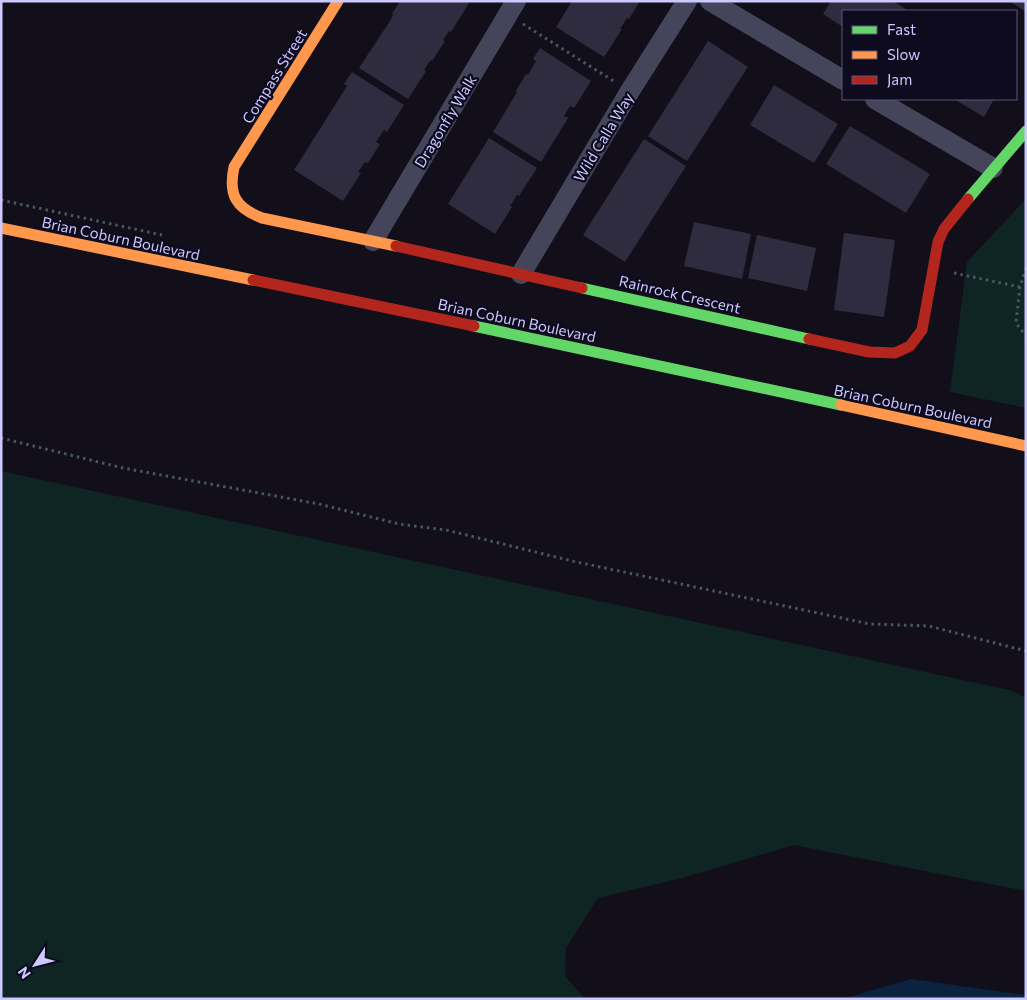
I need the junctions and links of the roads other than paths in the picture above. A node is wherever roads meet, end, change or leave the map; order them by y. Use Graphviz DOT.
graph roads {
  1 [pos="338,1"];
  2 [pos="687,1"];
  3 [pos="710,1"];
  4 [pos="512,8"];
  5 [pos="842,79"];
  6 [pos="877,100"];
  7 [pos="1026,132"];
  8 [pos="234,167"];
  9 [pos="993,168"];
  10 [pos="1,228"];
  11 [pos="373,241"];
  12 [pos="521,274"];
  13 [pos="1026,446"];
  1 -- 8 [label="street, Compass Street"];
  2 -- 12 [label="street, Wild Calla Way"];
  3 -- 5 [label="street"];
  4 -- 11 [label="street, Dragonfly Walk"];
  6 -- 9 [label="street"];
  7 -- 9 [label="street, Rainrock Crescent"];
  8 -- 11 [label="street, Rainrock Crescent"];
  9 -- 12 [label="street, Rainrock Crescent"];
  10 -- 13 [label="street, Brian Coburn Boulevard"];
  11 -- 12 [label="street, Rainrock Crescent"];
}
